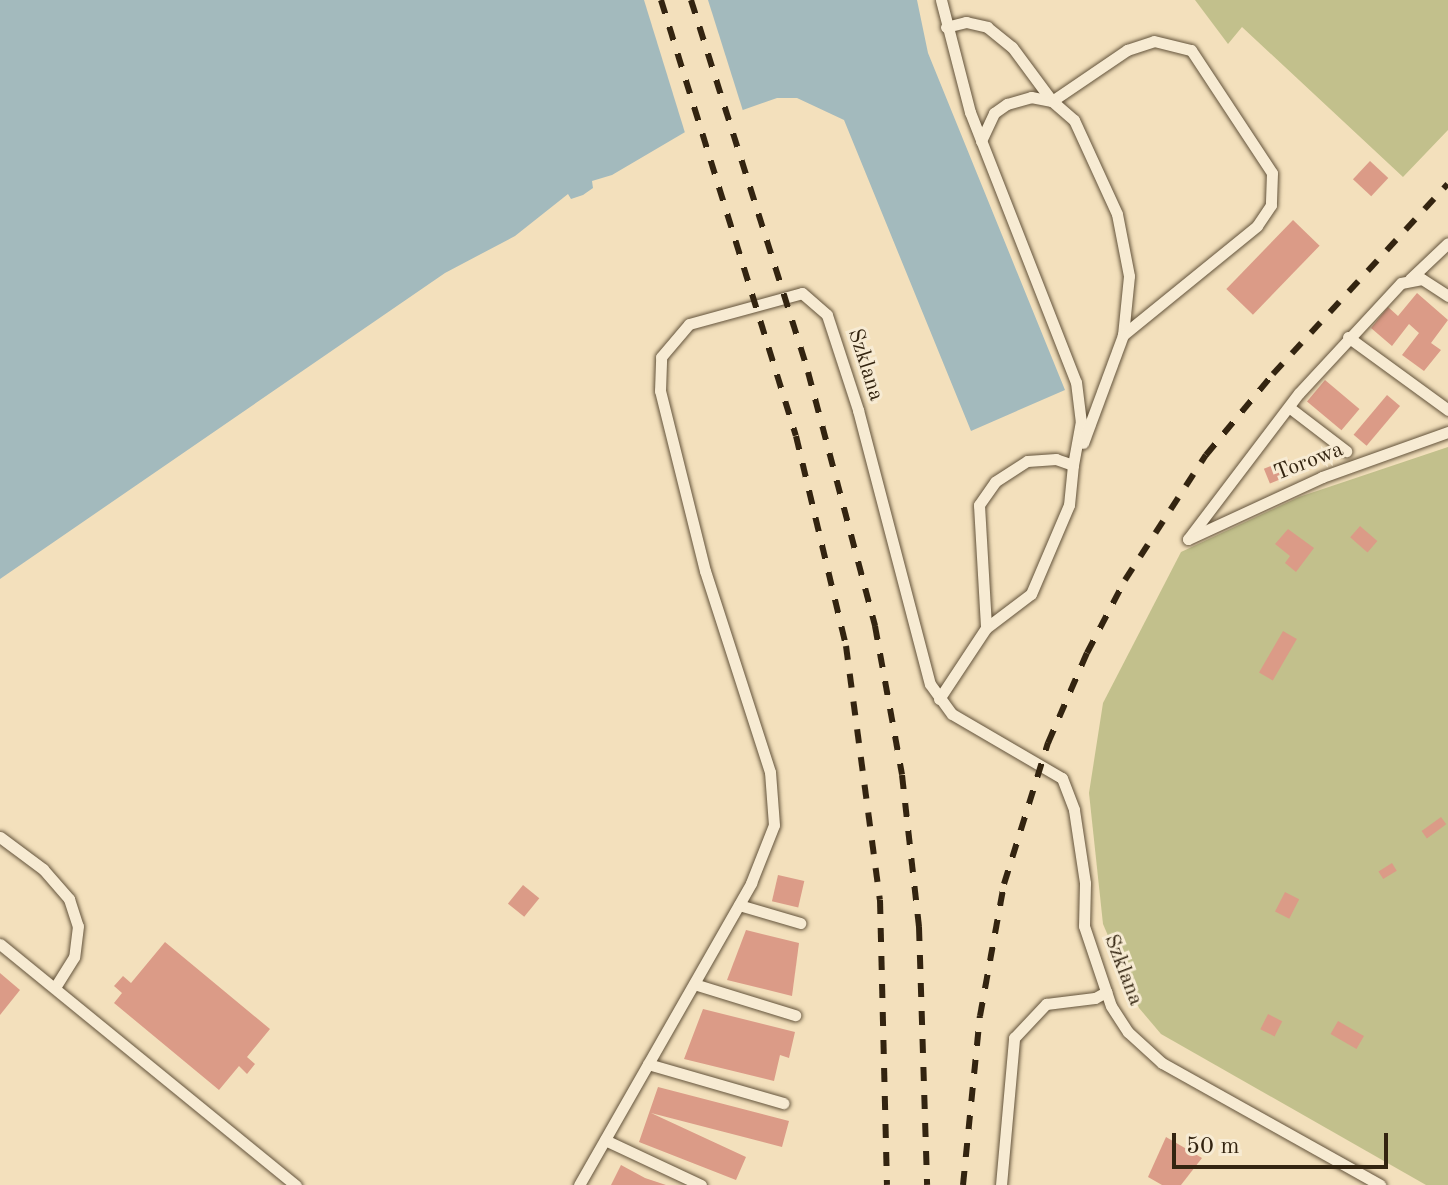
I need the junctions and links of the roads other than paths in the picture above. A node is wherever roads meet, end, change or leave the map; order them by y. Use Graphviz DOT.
graph roads {
  1 [pos="941,0"];
  2 [pos="946,27"];
  3 [pos="1052,101"];
  4 [pos="981,141"];
  5 [pos="1448,243"];
  6 [pos="1410,279"];
  7 [pos="1448,296"];
  8 [pos="1123,335"];
  9 [pos="1348,337"];
  10 [pos="1290,408"];
  11 [pos="1448,410"];
  12 [pos="1448,432"];
  13 [pos="1346,451"];
  14 [pos="1073,465"];
  15 [pos="986,628"];
  16 [pos="939,699"];
  17 [pos="0,837"];
  18 [pos="739,905"];
  19 [pos="800,923"];
  20 [pos="0,944"];
  21 [pos="694,984"];
  22 [pos="55,987"];
  23 [pos="1106,992"];
  24 [pos="795,1015"];
  25 [pos="648,1064"];
  26 [pos="783,1103"];
  27 [pos="605,1140"];
  28 [pos="296,1185"];
  29 [pos="579,1185"];
  30 [pos="701,1185"];
  31 [pos="1001,1185"];
  32 [pos="1380,1185"];
  1 -- 2 [label="lane"];
  2 -- 3 [label="lane"];
  2 -- 4 [label="lane"];
  3 -- 4 [label="lane"];
  3 -- 8 [label="lane"];
  3 -- 8 [label="lane"];
  4 -- 14 [label="lane"];
  5 -- 6 [label="lane"];
  6 -- 7 [label="lane"];
  6 -- 9 [label="lane"];
  8 -- 14 [label="lane"];
  9 -- 10 [label="lane"];
  9 -- 11 [label="lane"];
  10 -- 12 [label="lane, Torowa"];
  10 -- 13 [label="lane"];
  14 -- 15 [label="lane"];
  14 -- 15 [label="lane"];
  15 -- 16 [label="lane"];
  16 -- 18 [label="lane, Szklana"];
  16 -- 23 [label="lane, Szklana"];
  17 -- 22 [label="lane"];
  18 -- 19 [label="lane"];
  18 -- 21 [label="lane, Szklana"];
  20 -- 22 [label="lane"];
  21 -- 24 [label="lane"];
  21 -- 25 [label="lane, Szklana"];
  22 -- 28 [label="lane"];
  23 -- 31 [label="lane"];
  23 -- 32 [label="lane, Szklana"];
  25 -- 26 [label="lane"];
  25 -- 27 [label="lane, Szklana"];
  27 -- 29 [label="lane, Szklana"];
  27 -- 30 [label="lane"];
}
